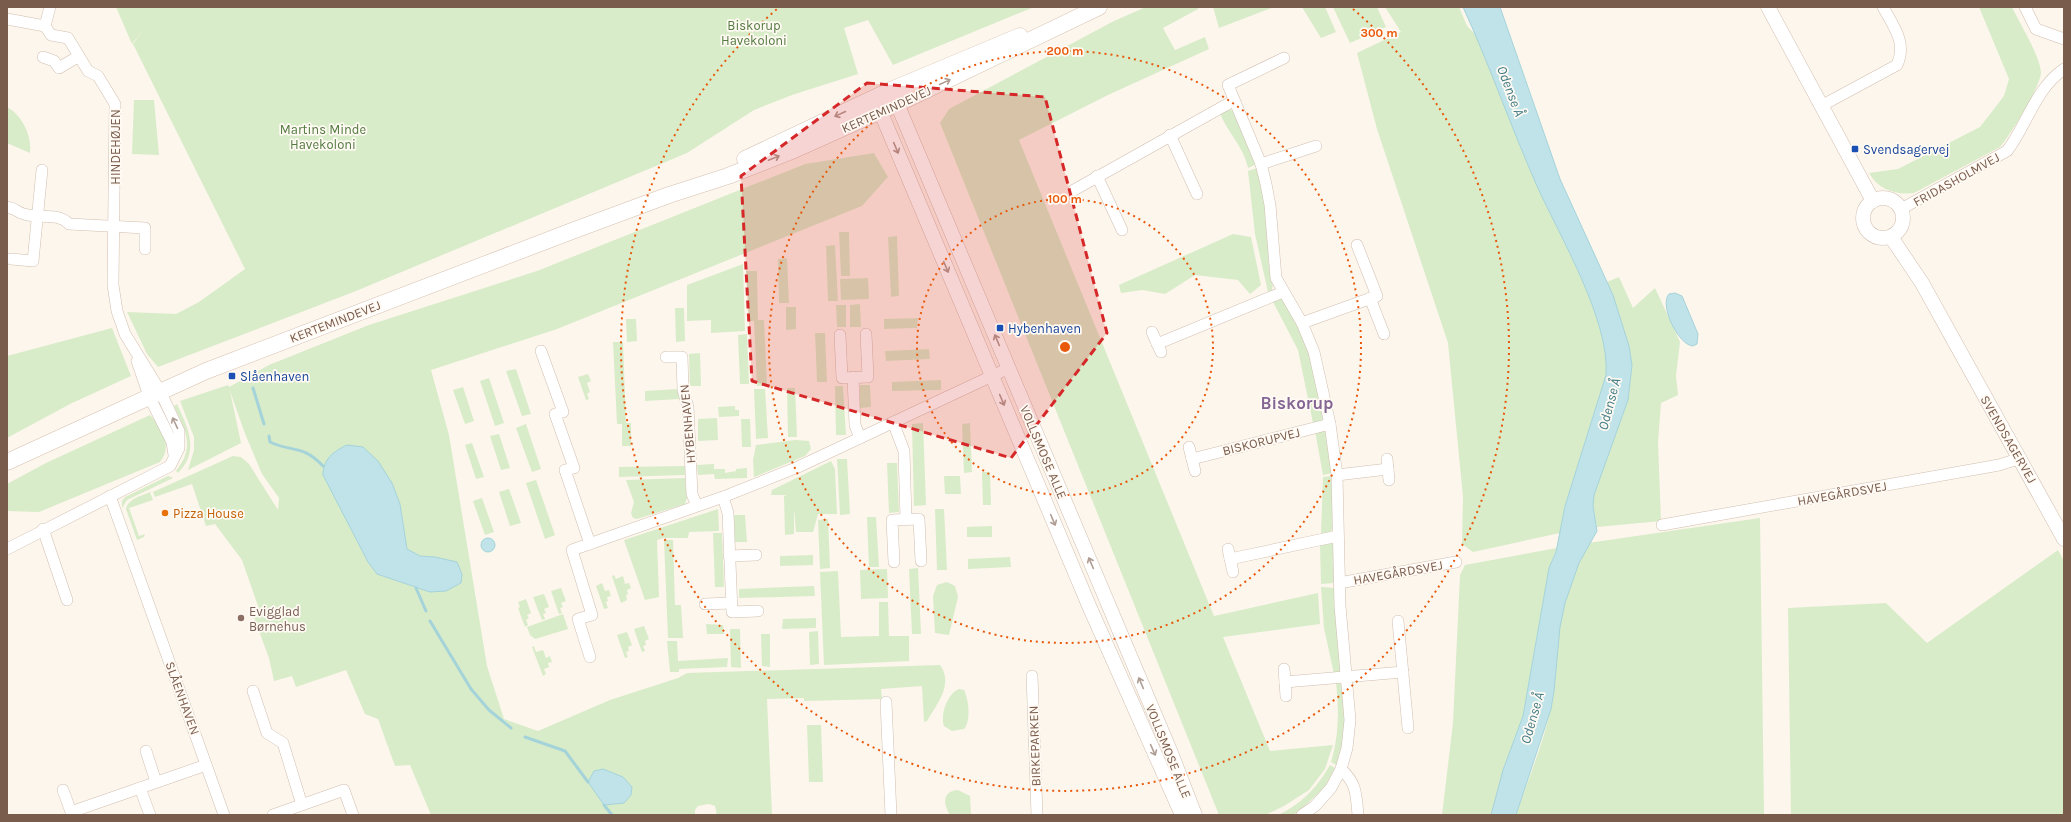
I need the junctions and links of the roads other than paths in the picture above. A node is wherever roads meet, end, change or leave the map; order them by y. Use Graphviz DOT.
graph roads {
  1 [pos="50,7"];
  2 [pos="1768,7"];
  3 [pos="1883,7"];
  4 [pos="2025,7"];
  5 [pos="1098,8"];
  6 [pos="7,19"];
  7 [pos="45,26"];
  8 [pos="2064,39"];
  9 [pos="79,56"];
  10 [pos="43,57"];
  11 [pos="1284,58"];
  12 [pos="2064,69"];
  13 [pos="891,90"];
  14 [pos="1233,101"];
  15 [pos="878,104"];
  16 [pos="897,104"];
  17 [pos="1821,106"];
  18 [pos="1170,135"];
  19 [pos="1316,146"];
  20 [pos="1261,164"];
  21 [pos="42,170"];
  22 [pos="1097,176"];
  23 [pos="1074,190"];
  24 [pos="1197,194"];
  25 [pos="1873,201"];
  26 [pos="7,207"];
  27 [pos="1901,209"];
  28 [pos="37,216"];
  29 [pos="114,228"];
  30 [pos="1122,230"];
  31 [pos="1891,237"];
  32 [pos="1357,245"];
  33 [pos="145,249"];
  34 [pos="11,259"];
  35 [pos="1283,292"];
  36 [pos="1370,298"];
  37 [pos="1302,324"];
  38 [pos="1152,332"];
  39 [pos="866,334"];
  40 [pos="1384,334"];
  41 [pos="840,335"];
  42 [pos="540,351"];
  43 [pos="666,357"];
  44 [pos="1009,368"];
  45 [pos="992,375"];
  46 [pos="853,377"];
  47 [pos="154,393"];
  48 [pos="893,422"];
  49 [pos="1330,424"];
  50 [pos="860,438"];
  51 [pos="1189,447"];
  52 [pos="2021,458"];
  53 [pos="1192,459"];
  54 [pos="7,462"];
  55 [pos="1388,469"];
  56 [pos="1195,471"];
  57 [pos="1337,475"];
  58 [pos="110,496"];
  59 [pos="724,497"];
  60 [pos="697,506"];
  61 [pos="906,519"];
  62 [pos="1662,525"];
  63 [pos="43,530"];
  64 [pos="1338,536"];
  65 [pos="2064,539"];
  66 [pos="590,544"];
  67 [pos="7,549"];
  68 [pos="756,555"];
  69 [pos="730,556"];
  70 [pos="920,561"];
  71 [pos="894,562"];
  72 [pos="1456,562"];
  73 [pos="1233,572"];
  74 [pos="1339,583"];
  75 [pos="67,600"];
  76 [pos="731,603"];
  77 [pos="705,604"];
  78 [pos="758,612"];
  79 [pos="1398,621"];
  80 [pos="590,657"];
  81 [pos="1284,670"];
  82 [pos="1403,672"];
  83 [pos="1032,676"];
  84 [pos="1346,677"];
  85 [pos="1285,682"];
  86 [pos="253,691"];
  87 [pos="1286,696"];
  88 [pos="886,702"];
  89 [pos="1408,728"];
  90 [pos="146,752"];
  91 [pos="206,765"];
  92 [pos="1340,769"];
  93 [pos="156,782"];
  94 [pos="140,788"];
  95 [pos="63,790"];
  96 [pos="302,805"];
  97 [pos="86,811"];
  98 [pos="150,815"];
  99 [pos="224,815"];
  100 [pos="273,815"];
  101 [pos="353,815"];
  102 [pos="891,815"];
  103 [pos="1036,815"];
  104 [pos="1182,815"];
  105 [pos="1195,815"];
  106 [pos="1302,815"];
  107 [pos="1358,815"];
  1 -- 7 [label="street"];
  2 -- 17 [label="street"];
  3 -- 17 [label="street"];
  4 -- 8 [label="street"];
  5 -- 13 [label="main road, KERTEMINDEVEJ"];
  16 -- 5 [label="main road, KERTEMINDEVEJ, one-way"];
  6 -- 7 [label="street, HINDEHØJEN"];
  7 -- 9 [label="street, HINDEHØJEN"];
  9 -- 10 [label="street"];
  9 -- 29 [label="street, HINDEHØJEN"];
  11 -- 14 [label="street"];
  12 -- 27 [label="street, FRIDASHOLMVEJ"];
  13 -- 15 [label="main road, KERTEMINDEVEJ"];
  13 -- 16 [label="street, VOLLSMOSE ALLE"];
  14 -- 18 [label="street"];
  14 -- 20 [label="street"];
  15 -- 16 [label="main road, KERTEMINDEVEJ"];
  15 -- 45 [label="street, VOLLSMOSE ALLE, one-way"];
  15 -- 47 [label="main road, KERTEMINDEVEJ"];
  44 -- 16 [label="street, VOLLSMOSE ALLE, one-way"];
  17 -- 25 [label="street"];
  18 -- 22 [label="street"];
  18 -- 24 [label="street"];
  19 -- 20 [label="street"];
  20 -- 35 [label="street"];
  21 -- 28 [label="street"];
  22 -- 23 [label="street"];
  22 -- 30 [label="street"];
  25 -- 27 [label="street"];
  25 -- 31 [label="street"];
  26 -- 28 [label="street"];
  27 -- 31 [label="street"];
  28 -- 29 [label="street"];
  28 -- 34 [label="street"];
  29 -- 33 [label="street"];
  29 -- 47 [label="street, HINDEHØJEN"];
  31 -- 52 [label="street, SVENDSAGERVEJ"];
  32 -- 36 [label="street"];
  35 -- 37 [label="street"];
  35 -- 38 [label="street"];
  36 -- 37 [label="street"];
  36 -- 40 [label="street"];
  37 -- 49 [label="street"];
  39 -- 46 [label="street"];
  41 -- 46 [label="street"];
  42 -- 66 [label="street"];
  43 -- 60 [label="street, HYBENHAVEN"];
  44 -- 45 [label="street"];
  105 -- 44 [label="street, VOLLSMOSE ALLE, one-way"];
  45 -- 48 [label="street"];
  45 -- 104 [label="street, VOLLSMOSE ALLE, one-way"];
  46 -- 50 [label="street"];
  47 -- 54 [label="main road, KERTEMINDEVEJ"];
  47 -- 58 [label="street"];
  48 -- 50 [label="street"];
  48 -- 61 [label="street"];
  49 -- 53 [label="street, BISKORUPVEJ"];
  49 -- 57 [label="street"];
  50 -- 59 [label="street"];
  51 -- 53 [label="street"];
  52 -- 62 [label="street, HAVEGÅRDSVEJ"];
  52 -- 65 [label="street, SVENDSAGERVEJ"];
  53 -- 56 [label="street"];
  55 -- 57 [label="street"];
  57 -- 64 [label="street"];
  58 -- 63 [label="street"];
  58 -- 91 [label="street, SLÅENHAVEN"];
  59 -- 60 [label="street"];
  59 -- 69 [label="street"];
  60 -- 66 [label="street"];
  61 -- 70 [label="street"];
  61 -- 71 [label="street"];
  63 -- 67 [label="street"];
  63 -- 75 [label="street"];
  64 -- 73 [label="street"];
  64 -- 74 [label="street"];
  66 -- 80 [label="street"];
  68 -- 69 [label="street"];
  69 -- 76 [label="street"];
  72 -- 74 [label="street, HAVEGÅRDSVEJ"];
  74 -- 84 [label="street"];
  76 -- 77 [label="street"];
  76 -- 78 [label="street"];
  79 -- 82 [label="street"];
  81 -- 85 [label="street"];
  82 -- 84 [label="street"];
  82 -- 89 [label="street"];
  83 -- 103 [label="street, BIRKEPARKEN"];
  84 -- 85 [label="street"];
  84 -- 92 [label="street"];
  85 -- 87 [label="street"];
  86 -- 96 [label="street"];
  88 -- 102 [label="street"];
  90 -- 93 [label="street"];
  91 -- 93 [label="street"];
  91 -- 99 [label="street, SLÅENHAVEN"];
  92 -- 106 [label="street"];
  92 -- 107 [label="street"];
  93 -- 94 [label="street"];
  94 -- 97 [label="street"];
  94 -- 98 [label="street"];
  95 -- 97 [label="street"];
  96 -- 100 [label="street"];
  96 -- 101 [label="street"];
}
